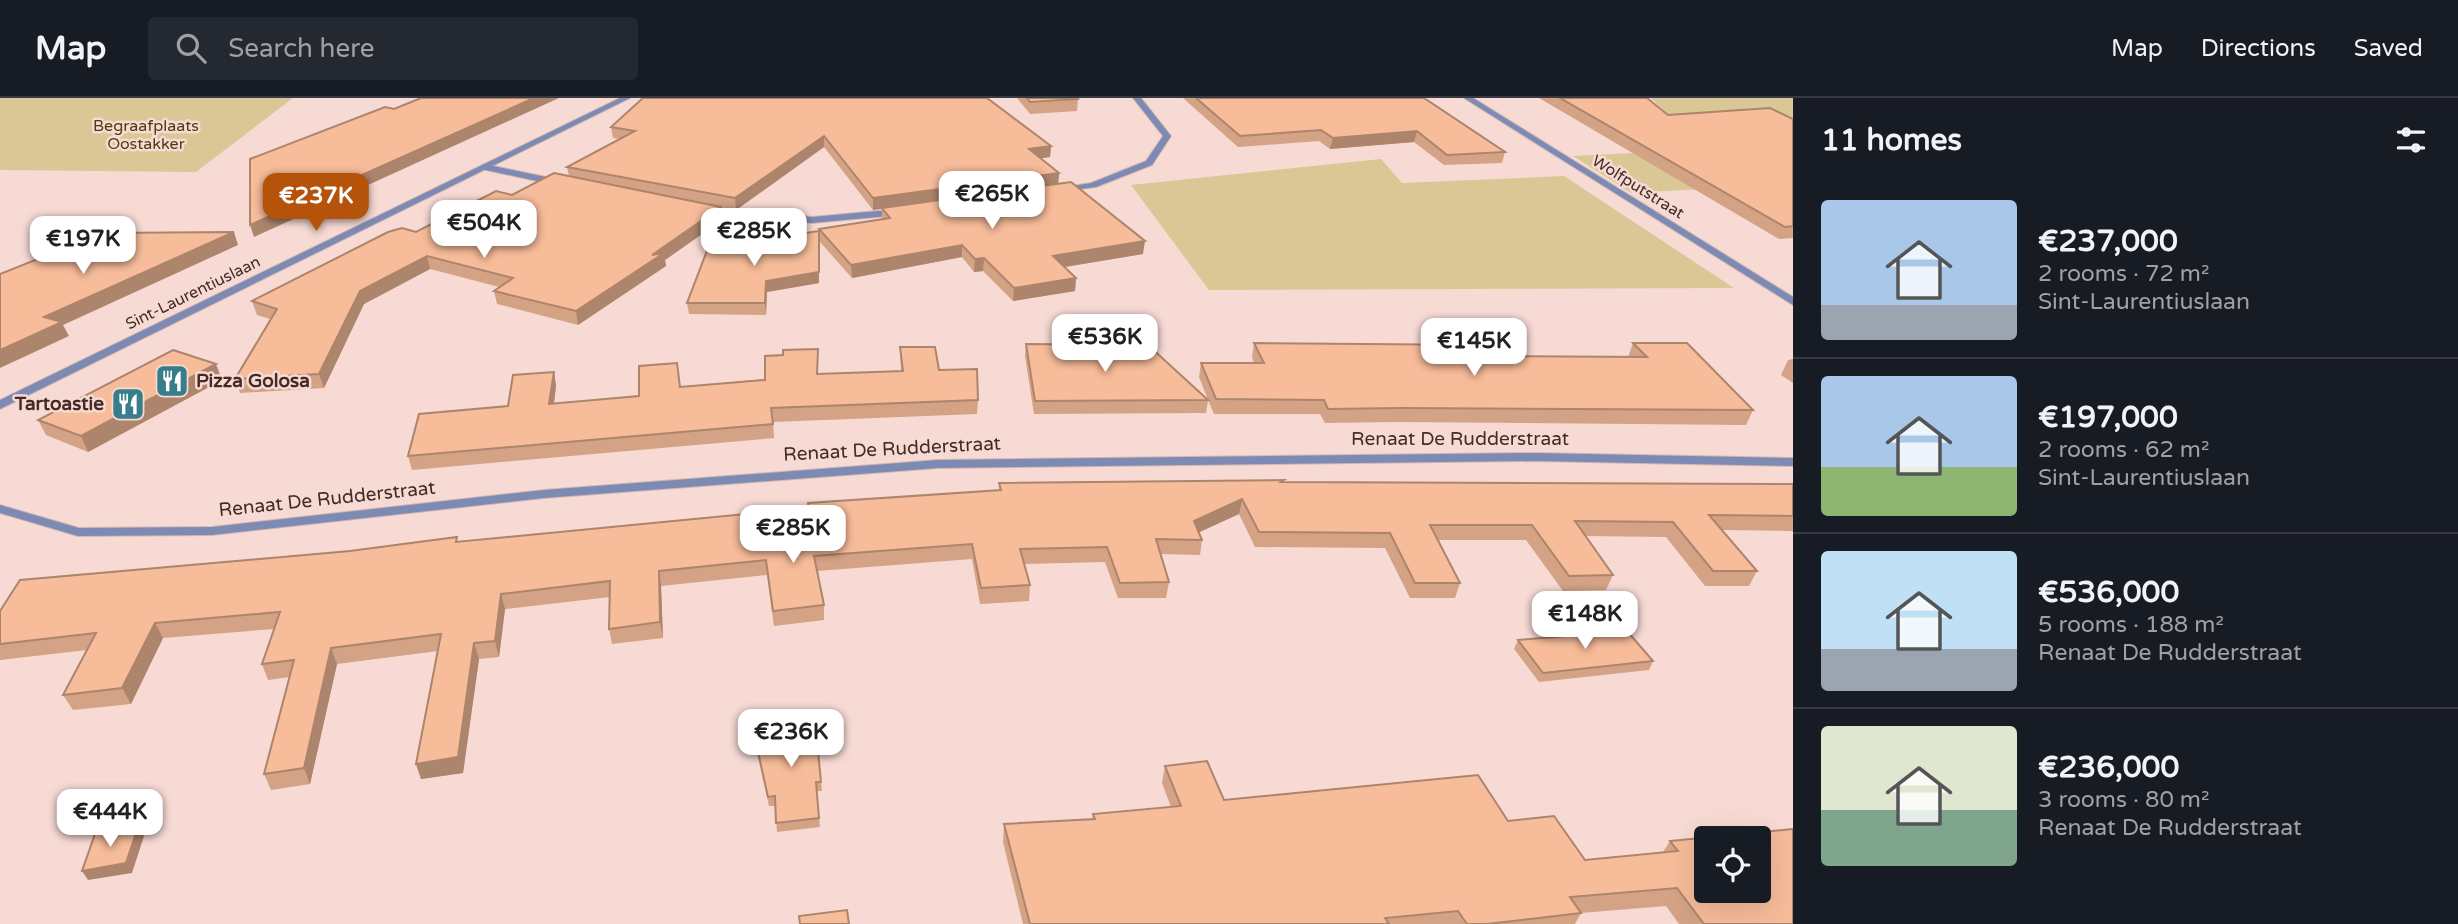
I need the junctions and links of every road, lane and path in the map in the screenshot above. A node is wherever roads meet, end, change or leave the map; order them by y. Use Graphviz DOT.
graph roads {
  1 [pos="626,98"];
  2 [pos="1137,98"];
  3 [pos="1468,98"];
  4 [pos="484,167"];
  5 [pos="565,184"];
  6 [pos="1052,191"];
  7 [pos="691,209"];
  8 [pos="916,210"];
  9 [pos="1793,302"];
  10 [pos="0,405"];
  11 [pos="1793,462"];
  12 [pos="0,509"];
  1 -- 4 [label="street, Sint-Laurentiuslaan"];
  2 -- 6 [label="street"];
  3 -- 9 [label="street, Wolfputstraat"];
  4 -- 5 [label="street"];
  4 -- 10 [label="street, Sint-Laurentiuslaan"];
  7 -- 8 [label="street"];
  11 -- 12 [label="street, Renaat De Rudderstraat"];
}
